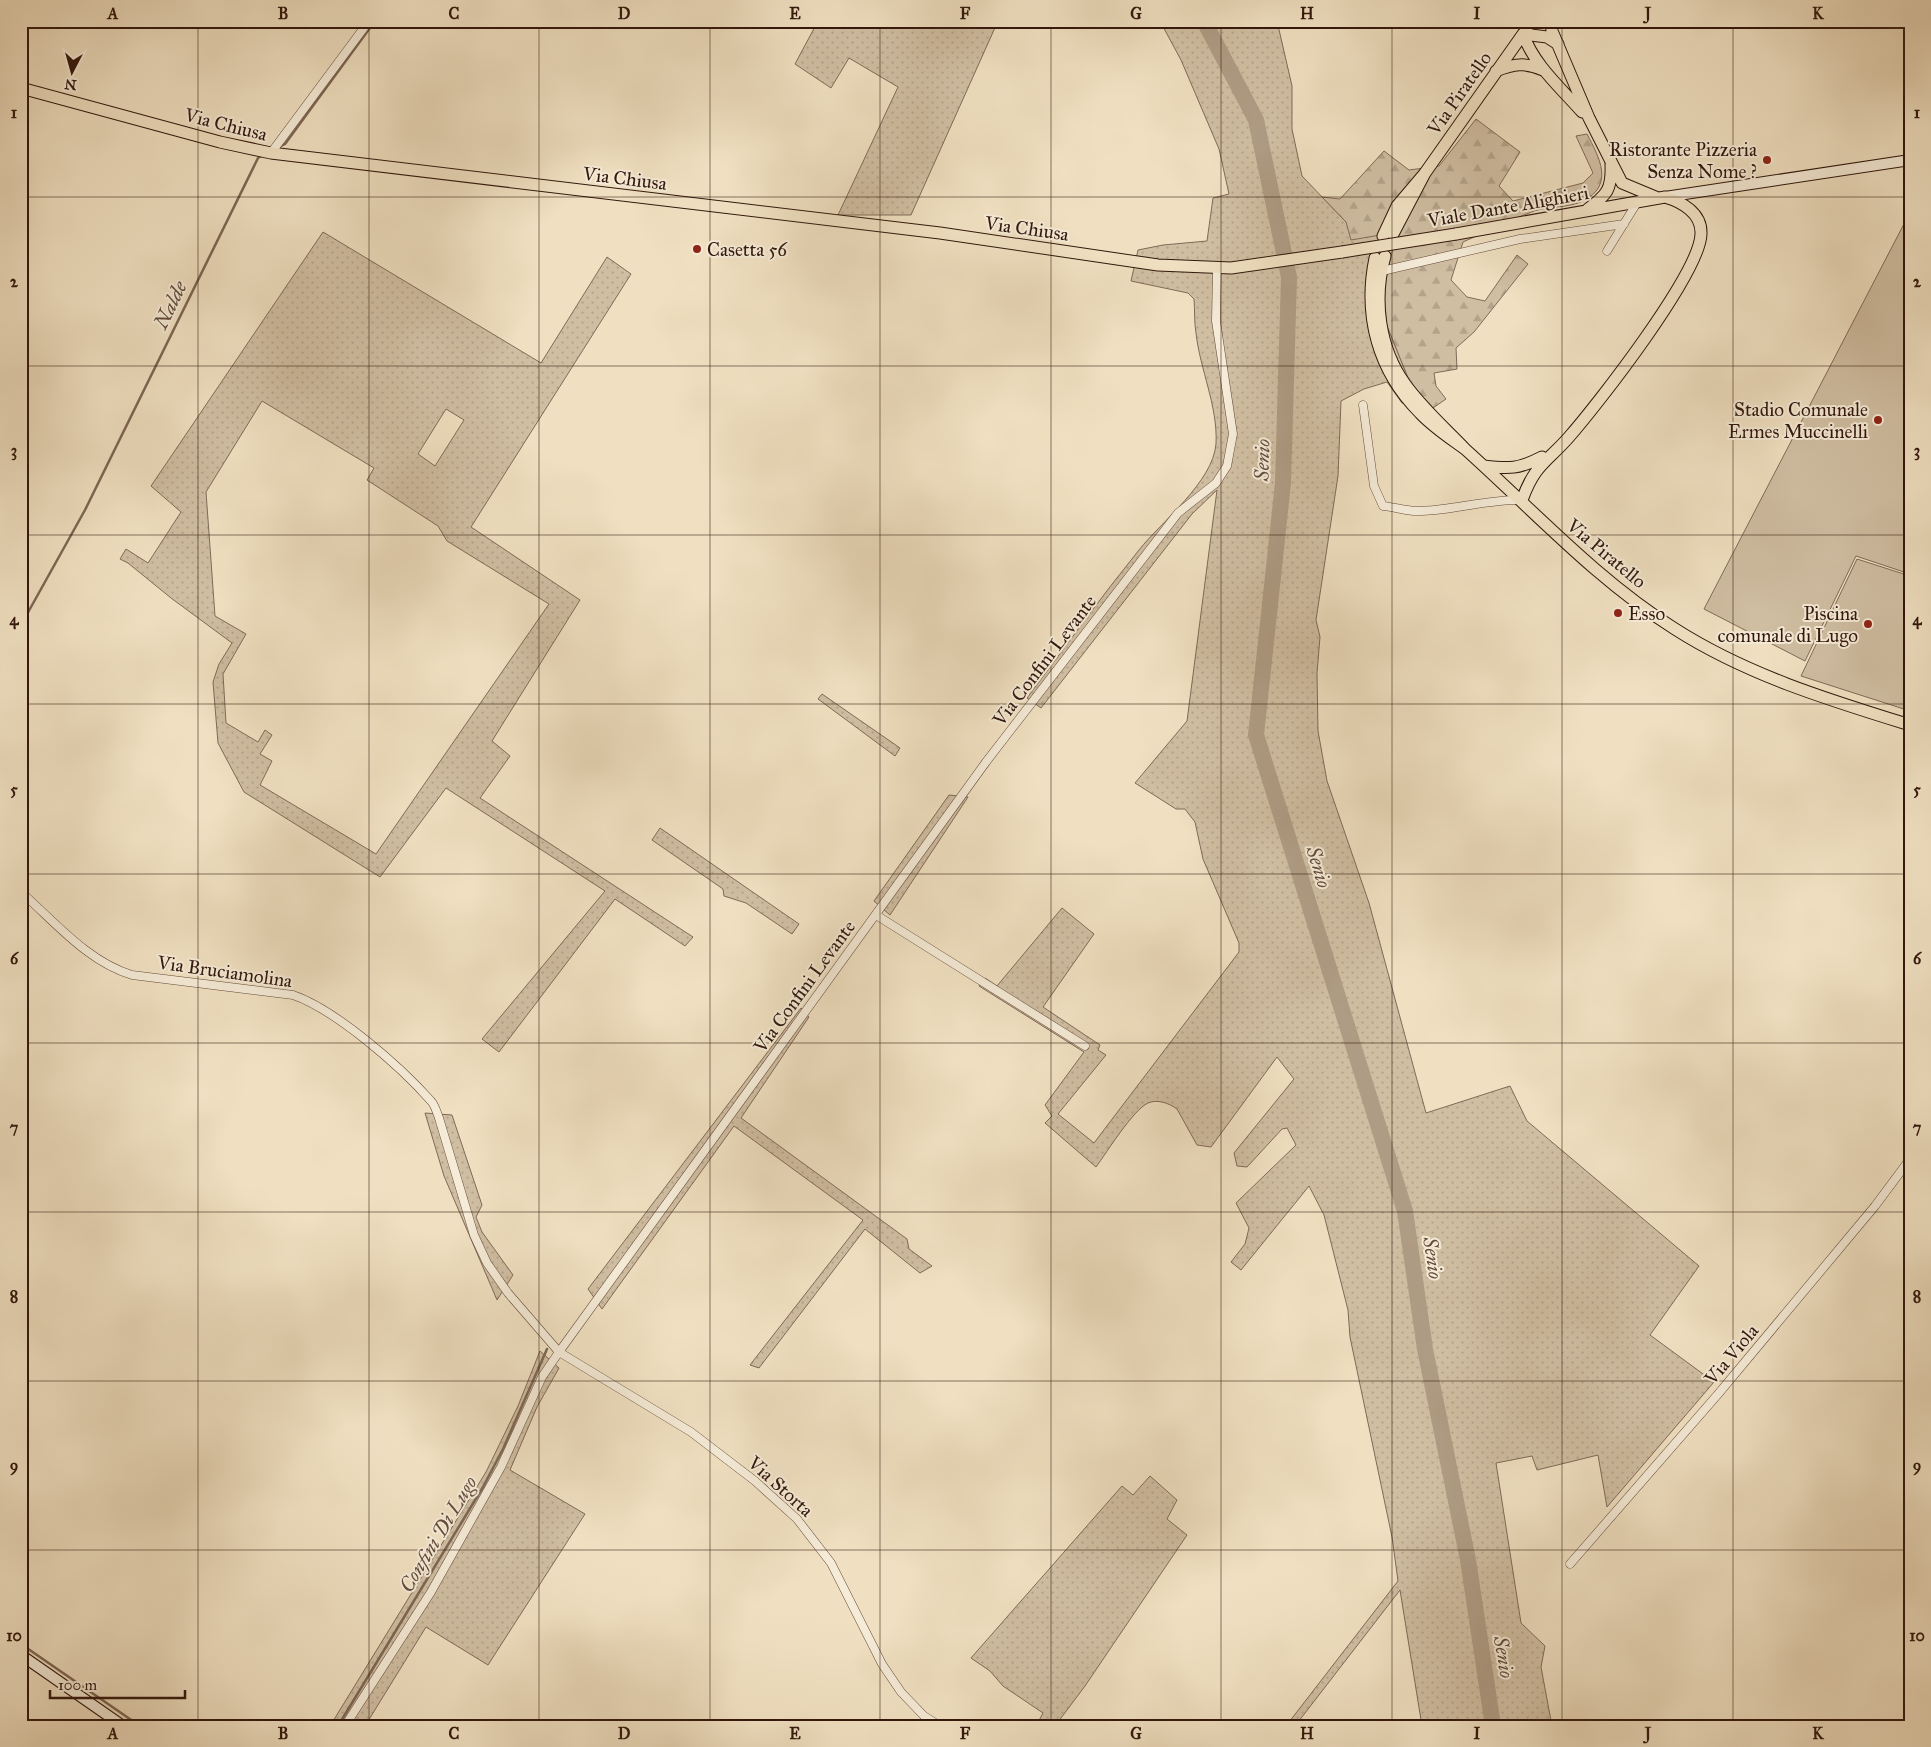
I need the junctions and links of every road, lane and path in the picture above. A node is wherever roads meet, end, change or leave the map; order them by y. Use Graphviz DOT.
graph roads {
  1 [pos="369,21"];
  2 [pos="1532,21"];
  3 [pos="1551,21"];
  4 [pos="1523,34"];
  5 [pos="1558,44"];
  6 [pos="1545,71"];
  7 [pos="1495,72"];
  8 [pos="21,88"];
  9 [pos="1589,118"];
  10 [pos="271,153"];
  11 [pos="1910,160"];
  12 [pos="1611,163"];
  13 [pos="1662,198"];
  14 [pos="1638,202"];
  15 [pos="1586,210"];
  16 [pos="1624,224"];
  17 [pos="1388,235"];
  18 [pos="1607,251"];
  19 [pos="1217,268"];
  20 [pos="1231,268"];
  21 [pos="1382,272"];
  22 [pos="1363,405"];
  23 [pos="1465,449"];
  24 [pos="1552,452"];
  25 [pos="1484,466"];
  26 [pos="1522,500"];
  27 [pos="1910,725"];
  28 [pos="21,892"];
  29 [pos="876,915"];
  30 [pos="1086,1046"];
  31 [pos="1910,1159"];
  32 [pos="559,1352"];
  33 [pos="1570,1564"];
  34 [pos="21,1655"];
  35 [pos="123,1726"];
  36 [pos="345,1726"];
  37 [pos="940,1726"];
  1 -- 10 [label="street"];
  2 -- 4 [label="street"];
  3 -- 5 [label="main road"];
  4 -- 5 [label="main road"];
  4 -- 6 [label="main road"];
  4 -- 7 [label="main road, Via Piratello"];
  5 -- 9 [label="main road"];
  6 -- 7 [label="main road"];
  6 -- 9 [label="main road"];
  7 -- 17 [label="main road, Via Piratello"];
  8 -- 10 [label="main road, Via Chiusa"];
  9 -- 12 [label="main road"];
  10 -- 19 [label="main road, Via Chiusa"];
  11 -- 13 [label="street, Viale Dante Alighieri"];
  12 -- 13 [label="main road"];
  12 -- 15 [label="main road"];
  13 -- 14 [label="main road, Viale Dante Alighieri"];
  13 -- 24 [label="main road"];
  14 -- 15 [label="main road, Viale Dante Alighieri"];
  14 -- 16 [label="street"];
  15 -- 20 [label="main road, Viale Dante Alighieri, bridge"];
  16 -- 18 [label="street"];
  16 -- 21 [label="street"];
  19 -- 20 [label="main road, Via Chiusa"];
  19 -- 29 [label="street, Via Confini Levante"];
  21 -- 23 [label="main road, Via Piratello"];
  21 -- 23 [label="main road, Via Piratello"];
  22 -- 26 [label="street"];
  23 -- 25 [label="main road, Via Piratello"];
  24 -- 25 [label="main road"];
  24 -- 26 [label="main road"];
  25 -- 26 [label="main road, Via Piratello"];
  26 -- 27 [label="main road, Via Piratello"];
  28 -- 32 [label="street, Via Bruciamolina"];
  29 -- 30 [label="street"];
  29 -- 32 [label="street, Via Confini Levante"];
  31 -- 33 [label="street, Via Viola"];
  32 -- 36 [label="street, Via Confini Levante"];
  32 -- 37 [label="street, Via Storta"];
  34 -- 35 [label="street"];
}
